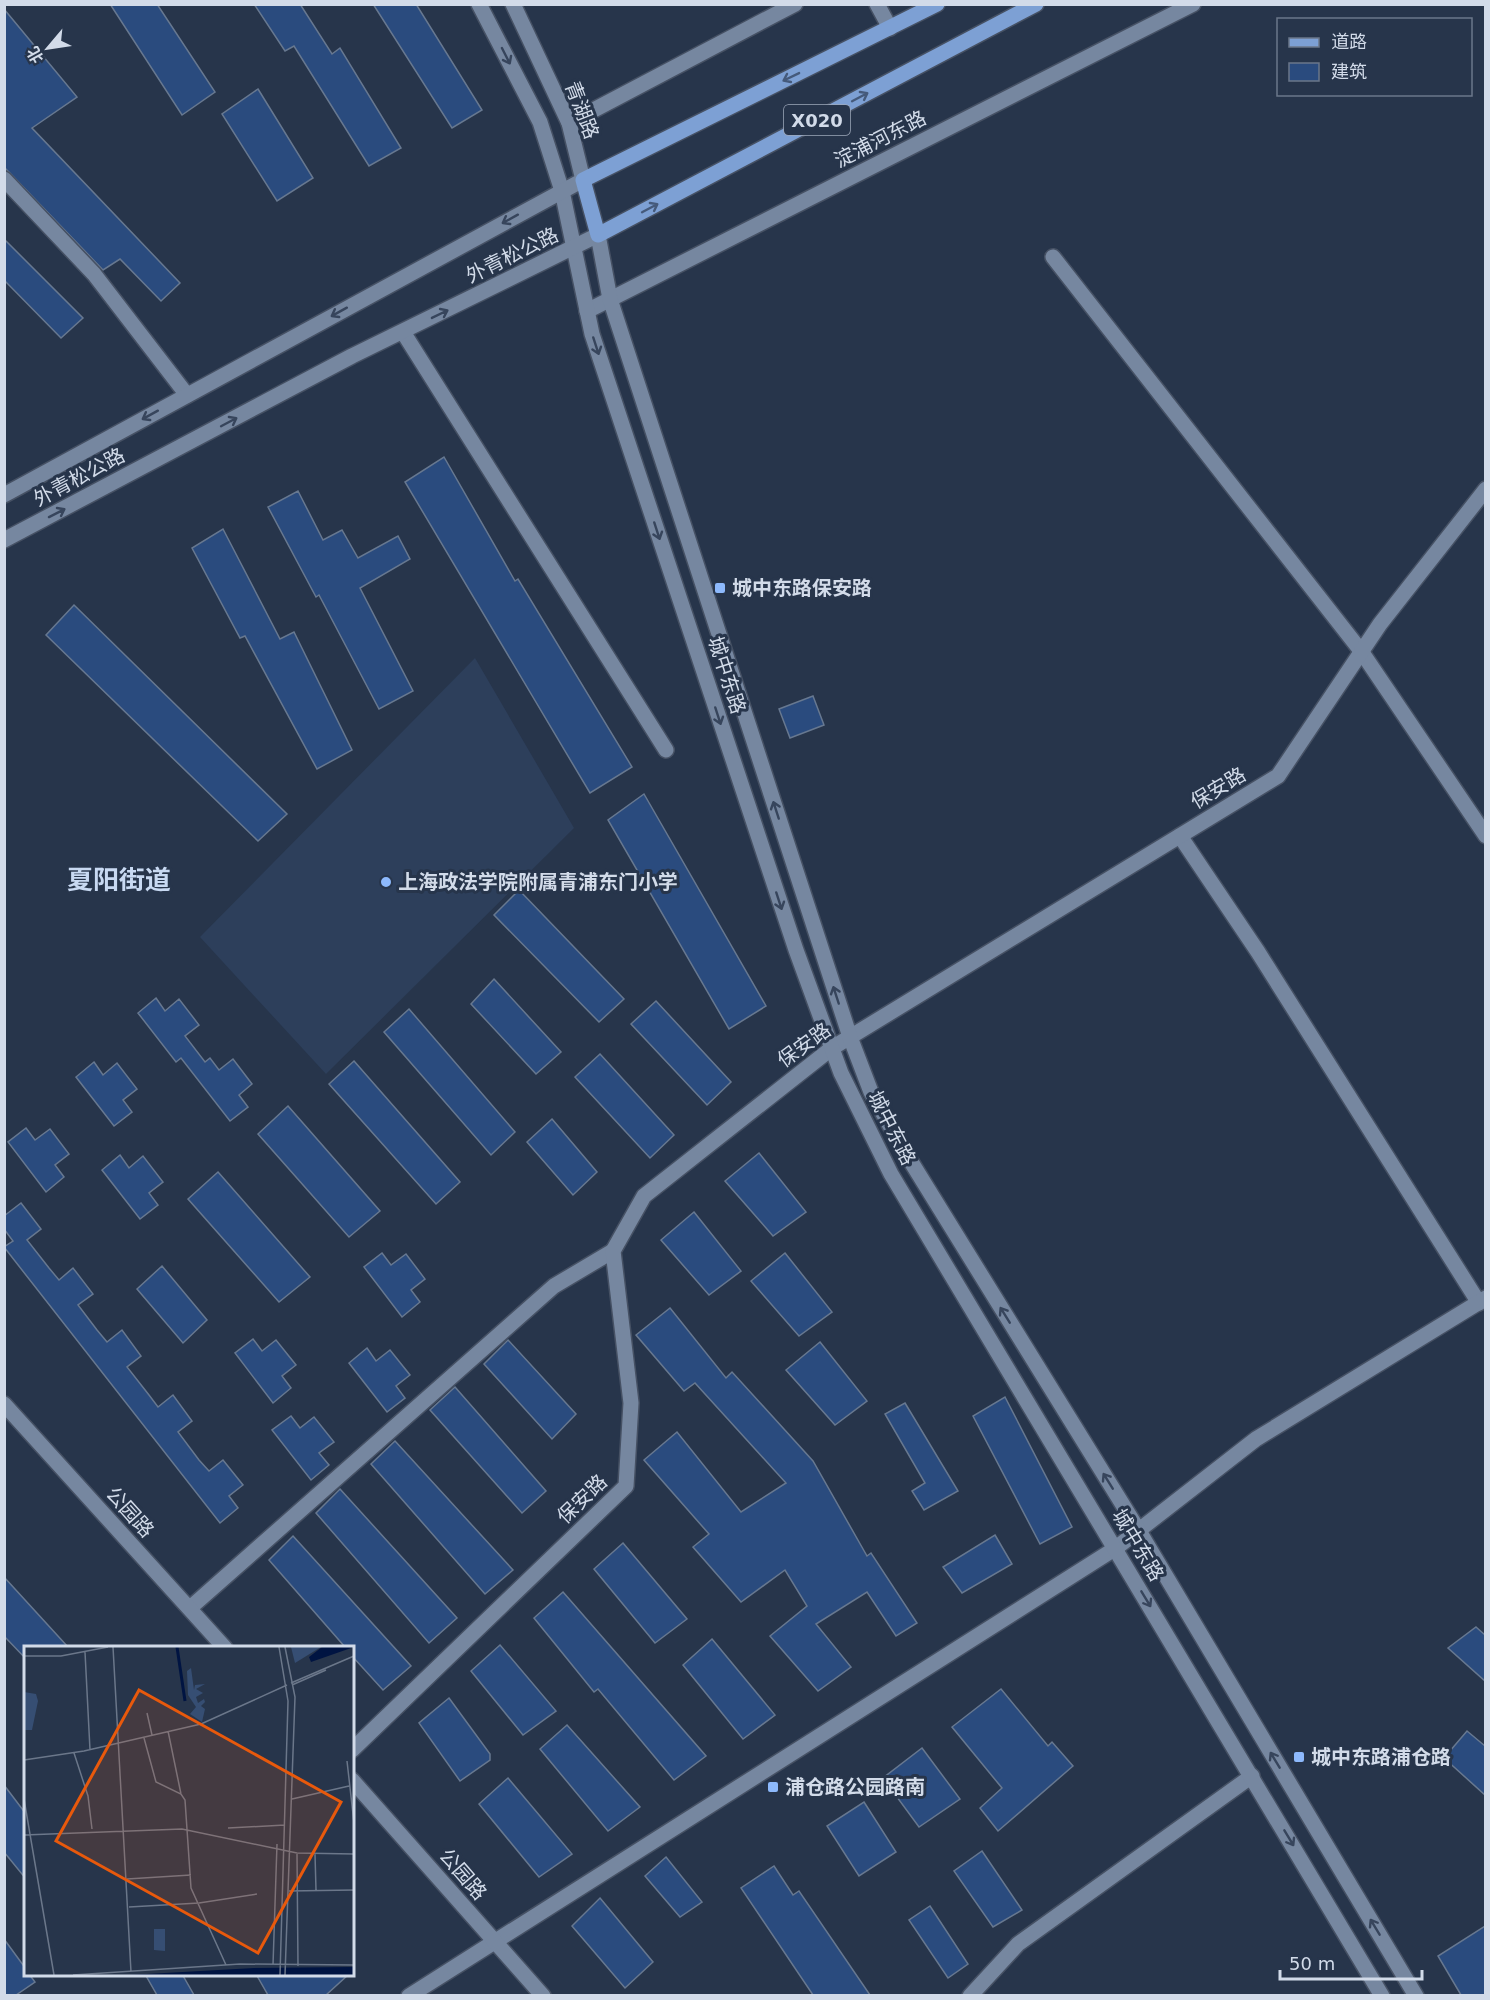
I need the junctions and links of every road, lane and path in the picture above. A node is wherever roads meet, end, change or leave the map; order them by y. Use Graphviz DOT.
graph roads {
  1 [pos="479,4"];
  2 [pos="513,4"];
  3 [pos="795,4"];
  4 [pos="877,4"];
  5 [pos="937,4"];
  6 [pos="1036,4"];
  7 [pos="1193,4"];
  8 [pos="890,28"];
  9 [pos="569,123"];
  10 [pos="4,179"];
  11 [pos="583,180"];
  12 [pos="562,190"];
  13 [pos="598,235"];
  14 [pos="574,248"];
  15 [pos="1053,257"];
  16 [pos="610,299"];
  17 [pos="587,311"];
  18 [pos="403,332"];
  19 [pos="187,395"];
  20 [pos="1485,489"];
  21 [pos="4,495"];
  22 [pos="4,540"];
  23 [pos="1361,651"];
  24 [pos="666,750"];
  25 [pos="1180,836"];
  26 [pos="1485,836"];
  27 [pos="850,1037"];
  28 [pos="832,1048"];
  29 [pos="613,1251"];
  30 [pos="1482,1300"];
  31 [pos="4,1404"];
  32 [pos="1139,1531"];
  33 [pos="1116,1548"];
  34 [pos="190,1608"];
  35 [pos="224,1646"];
  36 [pos="354,1747"];
  37 [pos="1252,1776"];
  38 [pos="354,1782"];
  39 [pos="496,1942"];
  40 [pos="409,1995"];
  41 [pos="543,1995"];
  42 [pos="970,1995"];
  43 [pos="1382,1995"];
  44 [pos="1416,1995"];
  1 -- 12 [label="street, one-way"];
  2 -- 9 [label="street, 青湖路"];
  3 -- 9 [label="street"];
  4 -- 8 [label="street"];
  5 -- 8 [label="main road, 外青松公路 / X020"];
  13 -- 6 [label="main road, 外青松公路 / X020, one-way"];
  7 -- 16 [label="street, 淀浦河东路"];
  8 -- 11 [label="main road, 外青松公路 / X020, one-way"];
  9 -- 11 [label="street, 青湖路"];
  10 -- 19 [label="street"];
  11 -- 12 [label="street, 外青松公路 / X020"];
  11 -- 13 [label="main road, 青湖路"];
  12 -- 14 [label="street, 城中东路"];
  12 -- 19 [label="street, 外青松公路 / X020, one-way"];
  13 -- 14 [label="street, 外青松公路 / X020"];
  13 -- 16 [label="street, 城中东路"];
  14 -- 17 [label="street, 城中东路"];
  18 -- 14 [label="street, 外青松公路 / X020, one-way"];
  15 -- 23 [label="street"];
  16 -- 17 [label="street, 淀浦河东路"];
  27 -- 16 [label="street, 城中东路, one-way"];
  17 -- 28 [label="street, 城中东路, one-way"];
  22 -- 18 [label="street, 外青松公路 / X020, one-way"];
  18 -- 24 [label="street"];
  19 -- 21 [label="street, 外青松公路 / X020, one-way"];
  20 -- 23 [label="street, 保安路"];
  23 -- 25 [label="street, 保安路"];
  23 -- 26 [label="street"];
  25 -- 27 [label="street, 保安路"];
  25 -- 30 [label="street"];
  27 -- 28 [label="street, 保安路"];
  32 -- 27 [label="street, 城中东路, one-way"];
  28 -- 29 [label="street, 保安路"];
  28 -- 33 [label="street, 城中东路"];
  29 -- 34 [label="street"];
  29 -- 36 [label="street, 保安路"];
  30 -- 32 [label="street"];
  31 -- 34 [label="street, 公园路"];
  32 -- 33 [label="street"];
  44 -- 32 [label="street, 城中东路, one-way"];
  33 -- 37 [label="street, 城中东路, one-way"];
  33 -- 39 [label="street"];
  34 -- 35 [label="street, 公园路"];
  37 -- 42 [label="street"];
  37 -- 43 [label="street, 城中东路, one-way"];
  38 -- 39 [label="street, 公园路"];
  39 -- 40 [label="street"];
  39 -- 41 [label="street, 公园路"];
}
